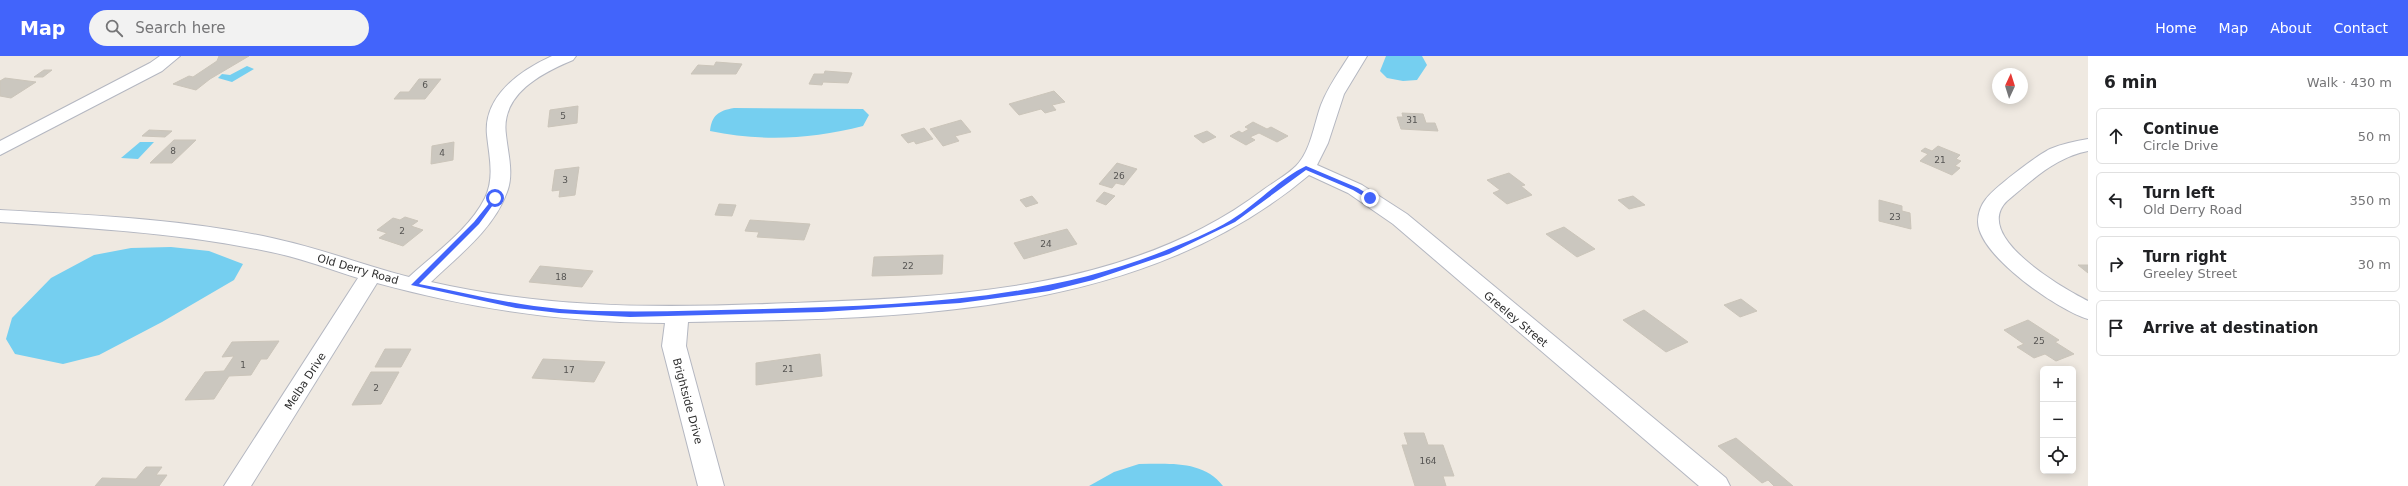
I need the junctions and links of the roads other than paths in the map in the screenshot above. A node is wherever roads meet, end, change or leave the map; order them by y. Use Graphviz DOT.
graph roads {
  1 [pos="171,56"];
  2 [pos="567,56"];
  3 [pos="1358,56"];
  4 [pos="2088,145"];
  5 [pos="0,149"];
  6 [pos="1306,167"];
  7 [pos="0,216"];
  8 [pos="372,274"];
  9 [pos="414,285"];
  10 [pos="2088,311"];
  11 [pos="677,315"];
  12 [pos="237,486"];
  13 [pos="711,486"];
  14 [pos="1717,486"];
  1 -- 5 [label="street"];
  2 -- 9 [label="street"];
  3 -- 6 [label="street, Old Derry Road"];
  4 -- 10 [label="street"];
  6 -- 11 [label="street, Old Derry Road"];
  6 -- 14 [label="street, Greeley Street"];
  7 -- 8 [label="street, Old Derry Road"];
  8 -- 9 [label="street, Old Derry Road"];
  8 -- 12 [label="street, Melba Drive"];
  9 -- 11 [label="street, Old Derry Road"];
  11 -- 13 [label="street, Brightside Drive"];
}
